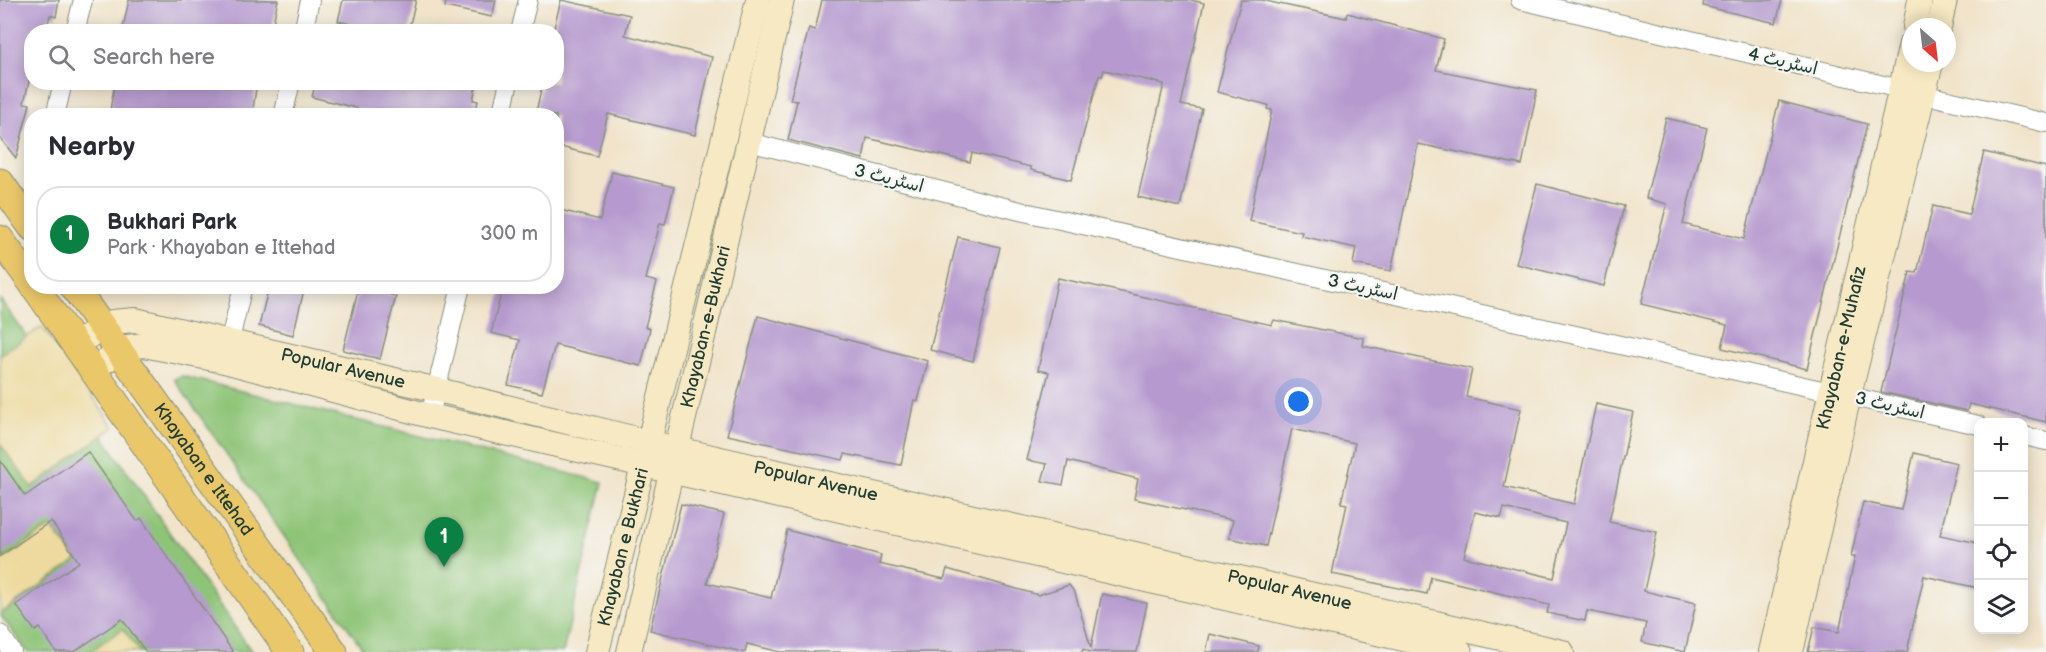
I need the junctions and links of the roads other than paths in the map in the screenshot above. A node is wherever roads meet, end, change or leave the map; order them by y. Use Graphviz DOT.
graph roads {
  1 [pos="83,0"];
  2 [pos="310,0"];
  3 [pos="528,0"];
  4 [pos="758,0"];
  5 [pos="782,0"];
  6 [pos="1520,0"];
  7 [pos="1920,0"];
  8 [pos="1945,0"];
  9 [pos="1917,18"];
  10 [pos="1941,18"];
  11 [pos="77,24"];
  12 [pos="305,24"];
  13 [pos="522,24"];
  14 [pos="1912,72"];
  15 [pos="1925,72"];
  16 [pos="61,90"];
  17 [pos="289,90"];
  18 [pos="507,90"];
  19 [pos="1913,91"];
  20 [pos="57,108"];
  21 [pos="285,108"];
  22 [pos="503,108"];
  23 [pos="2046,123"];
  24 [pos="749,142"];
  25 [pos="0,182"];
  26 [pos="24,211"];
  27 [pos="0,239"];
  28 [pos="24,272"];
  29 [pos="40,294"];
  30 [pos="79,294"];
  31 [pos="241,294"];
  32 [pos="460,294"];
  33 [pos="102,328"];
  34 [pos="76,344"];
  35 [pos="227,351"];
  36 [pos="119,352"];
  37 [pos="93,369"];
  38 [pos="438,390"];
  39 [pos="1839,392"];
  40 [pos="430,416"];
  41 [pos="1974,424"];
  42 [pos="2028,437"];
  43 [pos="2046,441"];
  44 [pos="649,442"];
  45 [pos="677,449"];
  46 [pos="643,466"];
  47 [pos="672,472"];
  48 [pos="0,634"];
  49 [pos="12,652"];
  50 [pos="290,652"];
  51 [pos="334,652"];
  52 [pos="597,652"];
  53 [pos="629,652"];
  54 [pos="1460,652"];
  55 [pos="1562,652"];
  56 [pos="1771,652"];
  57 [pos="1791,652"];
  1 -- 11 [label="street"];
  2 -- 12 [label="street"];
  3 -- 13 [label="street"];
  4 -- 44 [label="street, Khayaban-e-Bukhari"];
  5 -- 24 [label="street, Khayaban-e-Bukhari"];
  6 -- 19 [label="street, اسٹریٹ 4"];
  7 -- 9 [label="street"];
  8 -- 10 [label="street"];
  14 -- 19 [label="street, Khayaban-e-Muhafiz"];
  15 -- 19 [label="street, Khayaban-e-Muhafiz"];
  16 -- 20 [label="street"];
  17 -- 21 [label="street"];
  18 -- 22 [label="street"];
  19 -- 23 [label="street, اسٹریٹ 4"];
  19 -- 39 [label="street, Khayaban-e-Muhafiz"];
  24 -- 39 [label="street, اسٹریٹ 3"];
  24 -- 45 [label="street, Khayaban-e-Bukhari"];
  25 -- 26 [label="main road"];
  27 -- 28 [label="main road"];
  29 -- 34 [label="main road, Khayaban e Ittehad"];
  30 -- 33 [label="main road, Khayaban e Ittehad"];
  31 -- 35 [label="street"];
  32 -- 38 [label="street"];
  33 -- 34 [label="street, Popular Avenue"];
  33 -- 35 [label="street, Popular Avenue"];
  33 -- 36 [label="main road, Khayaban e Ittehad"];
  34 -- 37 [label="main road, Khayaban e Ittehad"];
  35 -- 36 [label="street, Popular Avenue"];
  35 -- 38 [label="street, Popular Avenue"];
  35 -- 40 [label="street, Popular Avenue"];
  36 -- 37 [label="street, Popular Avenue"];
  36 -- 51 [label="main road, Khayaban e Ittehad"];
  37 -- 50 [label="main road, Khayaban e Ittehad"];
  38 -- 40 [label="street"];
  38 -- 44 [label="street, Popular Avenue"];
  39 -- 41 [label="street, اسٹریٹ 3"];
  39 -- 56 [label="street, Khayaban-e-Muhafiz"];
  39 -- 57 [label="street, Khayaban-e-Muhafiz"];
  40 -- 46 [label="street, Popular Avenue"];
  42 -- 43 [label="street"];
  44 -- 45 [label="street, Popular Avenue"];
  44 -- 46 [label="street, Khayaban e Bukhari"];
  45 -- 47 [label="street, Khayaban-e-Bukhari"];
  45 -- 55 [label="street, Popular Avenue"];
  46 -- 47 [label="street, Popular Avenue"];
  46 -- 52 [label="street, Khayaban e Bukhari"];
  47 -- 53 [label="street, Khayaban-e-Bukhari"];
  47 -- 54 [label="street, Popular Avenue"];
  48 -- 49 [label="street"];
}
